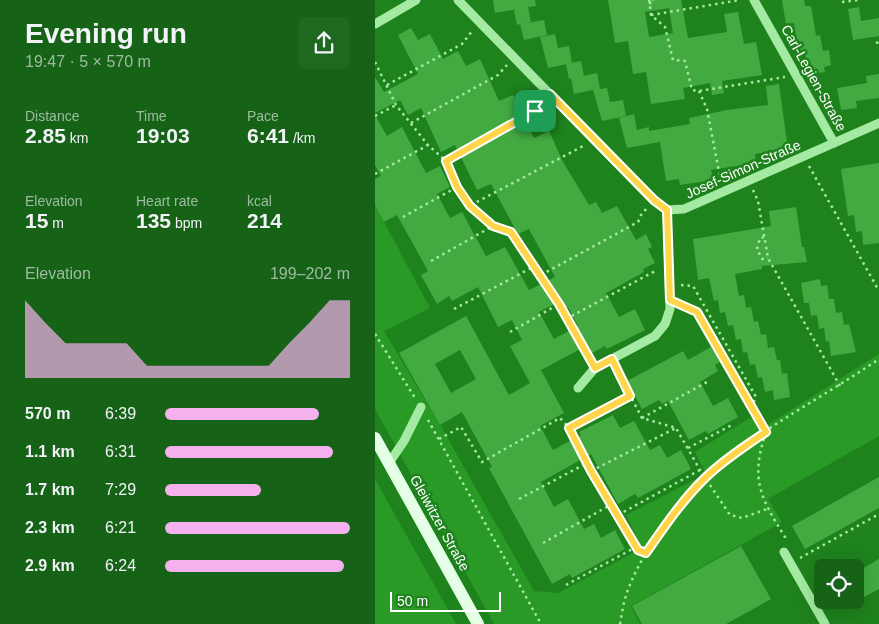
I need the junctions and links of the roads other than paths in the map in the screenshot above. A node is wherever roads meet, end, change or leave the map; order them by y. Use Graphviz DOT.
graph roads {
  1 [pos="416,0"];
  2 [pos="458,0"];
  3 [pos="754,0"];
  4 [pos="375,24"];
  5 [pos="879,123"];
  6 [pos="834,143"];
  7 [pos="667,210"];
  8 [pos="578,388"];
  9 [pos="421,408"];
  10 [pos="375,438"];
  11 [pos="389,463"];
  12 [pos="783,552"];
  13 [pos="478,624"];
  14 [pos="825,624"];
  1 -- 4 [label="street"];
  2 -- 7 [label="street"];
  3 -- 6 [label="street, Carl-Legien-Straße"];
  5 -- 6 [label="street, Josef-Simon-Straße"];
  6 -- 7 [label="street, Josef-Simon-Straße"];
  7 -- 8 [label="street"];
  9 -- 11 [label="street"];
  10 -- 11 [label="main road, Gleiwitzer Straße"];
  11 -- 13 [label="main road, Gleiwitzer Straße"];
  12 -- 14 [label="street"];
}
